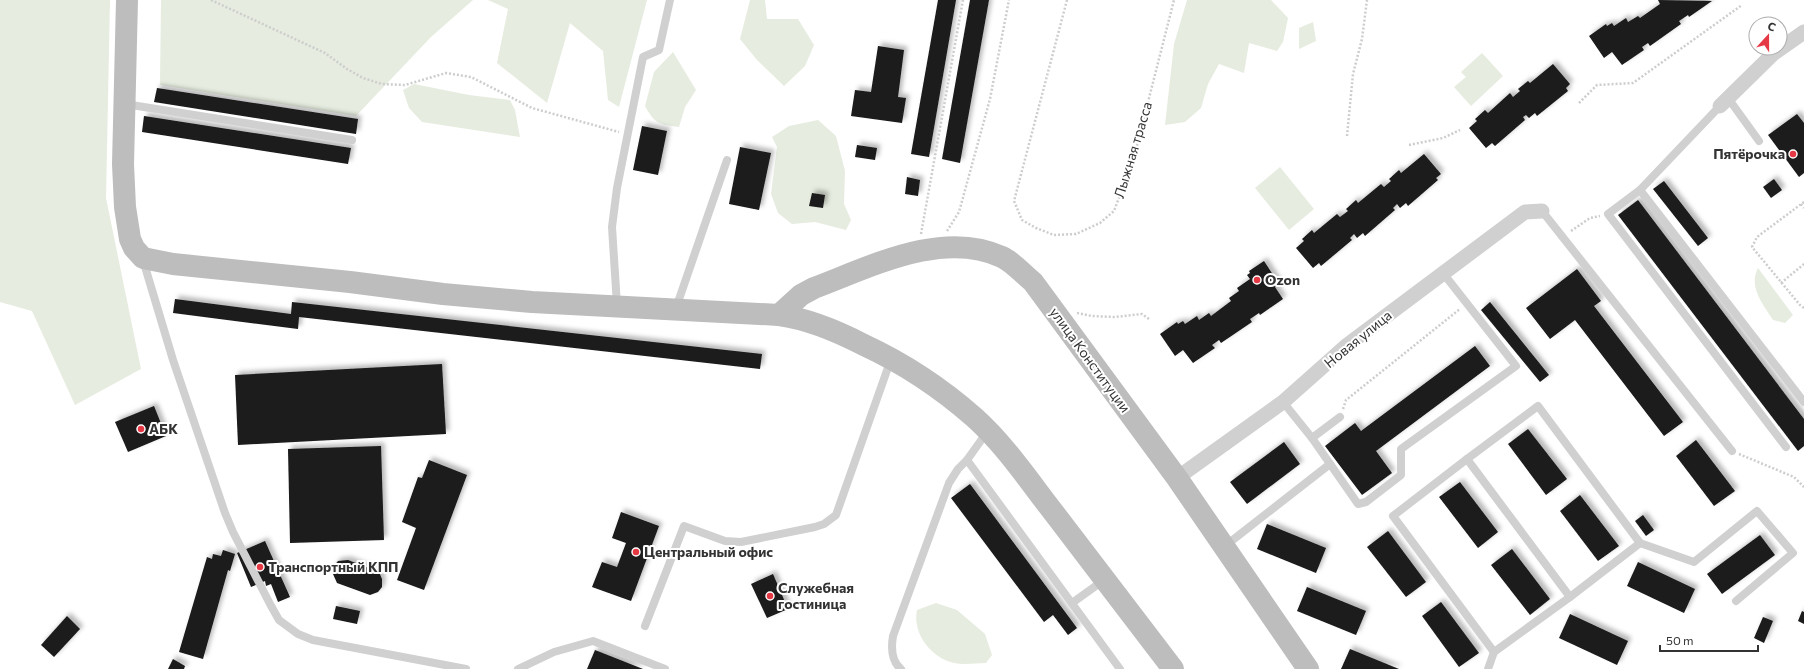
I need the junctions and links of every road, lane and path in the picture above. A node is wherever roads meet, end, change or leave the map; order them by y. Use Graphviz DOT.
graph roads {
  1 [pos="127,0"];
  2 [pos="211,0"];
  3 [pos="670,0"];
  4 [pos="963,0"];
  5 [pos="1009,0"];
  6 [pos="1067,0"];
  7 [pos="1174,0"];
  8 [pos="1367,0"];
  9 [pos="1742,5"];
  10 [pos="1804,32"];
  11 [pos="1724,102"];
  12 [pos="1579,103"];
  13 [pos="124,104"];
  14 [pos="1460,130"];
  15 [pos="628,135"];
  16 [pos="1346,136"];
  17 [pos="352,140"];
  18 [pos="1759,140"];
  19 [pos="1409,145"];
  20 [pos="727,160"];
  21 [pos="1640,190"];
  22 [pos="1802,203"];
  23 [pos="1804,208"];
  24 [pos="1542,211"];
  25 [pos="1608,214"];
  26 [pos="1563,237"];
  27 [pos="928,249"];
  28 [pos="142,258"];
  29 [pos="1804,264"];
  30 [pos="1442,273"];
  31 [pos="1781,283"];
  32 [pos="1466,303"];
  33 [pos="617,308"];
  34 [pos="1804,308"];
  35 [pos="675,310"];
  36 [pos="1057,314"];
  37 [pos="779,315"];
  38 [pos="1149,319"];
  39 [pos="891,358"];
  40 [pos="1283,402"];
  41 [pos="1804,402"];
  42 [pos="1340,417"];
  43 [pos="988,431"];
  44 [pos="1312,438"];
  45 [pos="1786,447"];
  46 [pos="1732,451"];
  47 [pos="1467,459"];
  48 [pos="967,460"];
  49 [pos="1330,464"];
  50 [pos="1177,478"];
  51 [pos="1804,487"];
  52 [pos="1640,543"];
  53 [pos="1223,547"];
  54 [pos="1105,579"];
  55 [pos="1570,597"];
  56 [pos="1736,601"];
  57 [pos="1072,603"];
  58 [pos="645,626"];
  59 [pos="1494,652"];
  60 [pos="466,669"];
  61 [pos="518,669"];
  62 [pos="665,669"];
  63 [pos="901,669"];
  64 [pos="1120,669"];
  65 [pos="1173,669"];
  66 [pos="1308,669"];
  67 [pos="1488,669"];
  1 -- 13 [label="street"];
  2 -- 15 [label="path"];
  3 -- 15 [label="lane"];
  4 -- 27 [label="path"];
  5 -- 27 [label="path"];
  6 -- 7 [label="path, Лыжная трасса"];
  8 -- 16 [label="path"];
  9 -- 12 [label="path"];
  10 -- 11 [label="street"];
  11 -- 18 [label="lane"];
  11 -- 21 [label="lane"];
  13 -- 17 [label="lane"];
  13 -- 28 [label="street"];
  14 -- 19 [label="path"];
  15 -- 33 [label="lane"];
  20 -- 35 [label="lane"];
  21 -- 25 [label="lane"];
  21 -- 41 [label="lane"];
  22 -- 23 [label="path"];
  22 -- 31 [label="path"];
  24 -- 26 [label="lane"];
  24 -- 30 [label="street, Новая улица"];
  25 -- 26 [label="path"];
  25 -- 45 [label="lane"];
  26 -- 46 [label="lane"];
  27 -- 36 [label="street, улица Конституции"];
  27 -- 37 [label="street, улица Конституции"];
  28 -- 33 [label="street"];
  28 -- 60 [label="lane"];
  29 -- 31 [label="path"];
  30 -- 32 [label="lane"];
  30 -- 40 [label="street, Новая улица"];
  31 -- 34 [label="path"];
  32 -- 42 [label="path"];
  32 -- 49 [label="lane"];
  33 -- 35 [label="street"];
  35 -- 37 [label="street"];
  36 -- 38 [label="path"];
  36 -- 50 [label="street, улица Конституции"];
  37 -- 39 [label="street"];
  39 -- 43 [label="street"];
  39 -- 58 [label="lane"];
  40 -- 44 [label="lane"];
  40 -- 50 [label="street, Новая улица"];
  42 -- 44 [label="lane"];
  43 -- 48 [label="lane"];
  43 -- 54 [label="street"];
  44 -- 49 [label="lane"];
  46 -- 51 [label="path"];
  47 -- 52 [label="lane"];
  47 -- 55 [label="lane"];
  47 -- 59 [label="lane"];
  48 -- 57 [label="lane"];
  48 -- 63 [label="lane"];
  49 -- 53 [label="lane"];
  50 -- 53 [label="street, улица Конституции"];
  52 -- 55 [label="lane"];
  52 -- 56 [label="lane"];
  53 -- 66 [label="street, улица Конституции"];
  54 -- 57 [label="lane"];
  54 -- 65 [label="street"];
  55 -- 59 [label="lane"];
  57 -- 64 [label="lane"];
  59 -- 67 [label="lane"];
  61 -- 62 [label="lane"];
}
